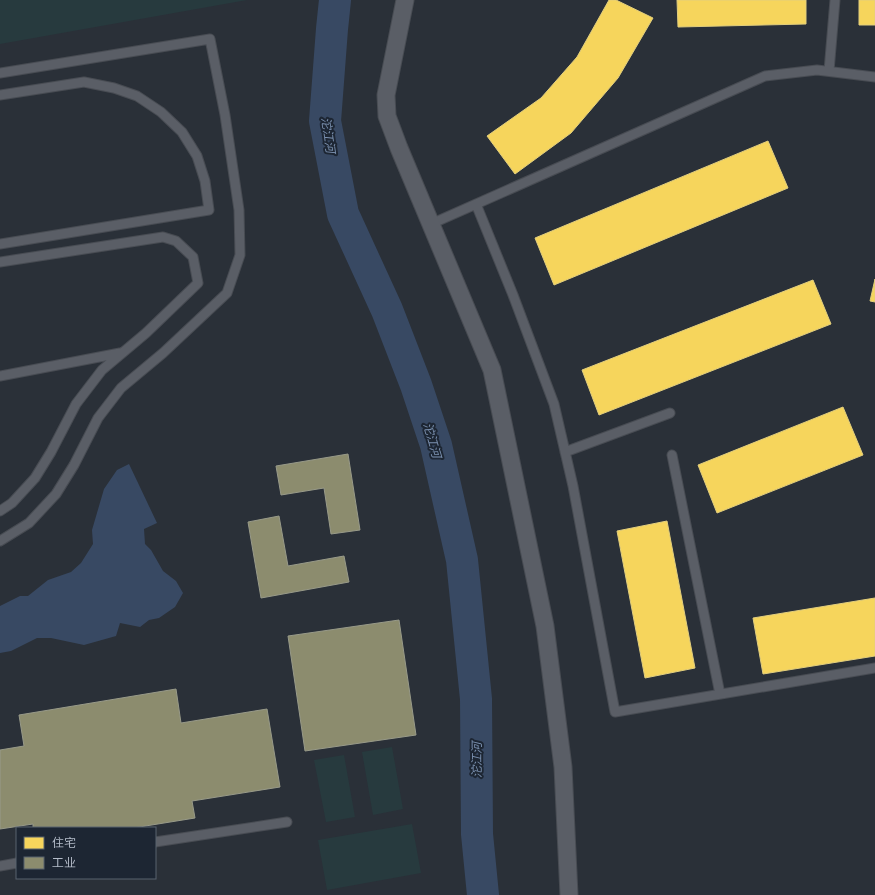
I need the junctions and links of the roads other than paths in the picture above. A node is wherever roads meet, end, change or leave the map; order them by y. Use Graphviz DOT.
graph roads {
  1 [pos="405,0"];
  2 [pos="835,0"];
  3 [pos="829,71"];
  4 [pos="0,73"];
  5 [pos="875,77"];
  6 [pos="0,94"];
  7 [pos="476,204"];
  8 [pos="431,224"];
  9 [pos="0,244"];
  10 [pos="0,262"];
  11 [pos="122,353"];
  12 [pos="0,376"];
  13 [pos="670,413"];
  14 [pos="565,452"];
  15 [pos="672,455"];
  16 [pos="0,510"];
  17 [pos="0,541"];
  18 [pos="875,668"];
  19 [pos="720,694"];
  20 [pos="287,822"];
  21 [pos="156,842"];
  22 [pos="16,864"];
  23 [pos="0,866"];
  24 [pos="569,895"];
  1 -- 8 [label="street"];
  2 -- 3 [label="lane"];
  3 -- 5 [label="lane"];
  3 -- 7 [label="lane"];
  4 -- 17 [label="lane"];
  6 -- 9 [label="lane"];
  7 -- 8 [label="lane"];
  7 -- 14 [label="lane"];
  8 -- 24 [label="street"];
  10 -- 11 [label="lane"];
  11 -- 12 [label="lane"];
  11 -- 16 [label="lane"];
  13 -- 14 [label="lane"];
  14 -- 19 [label="lane"];
  15 -- 19 [label="lane"];
  18 -- 19 [label="lane"];
  20 -- 21 [label="lane"];
  22 -- 23 [label="lane"];
}
